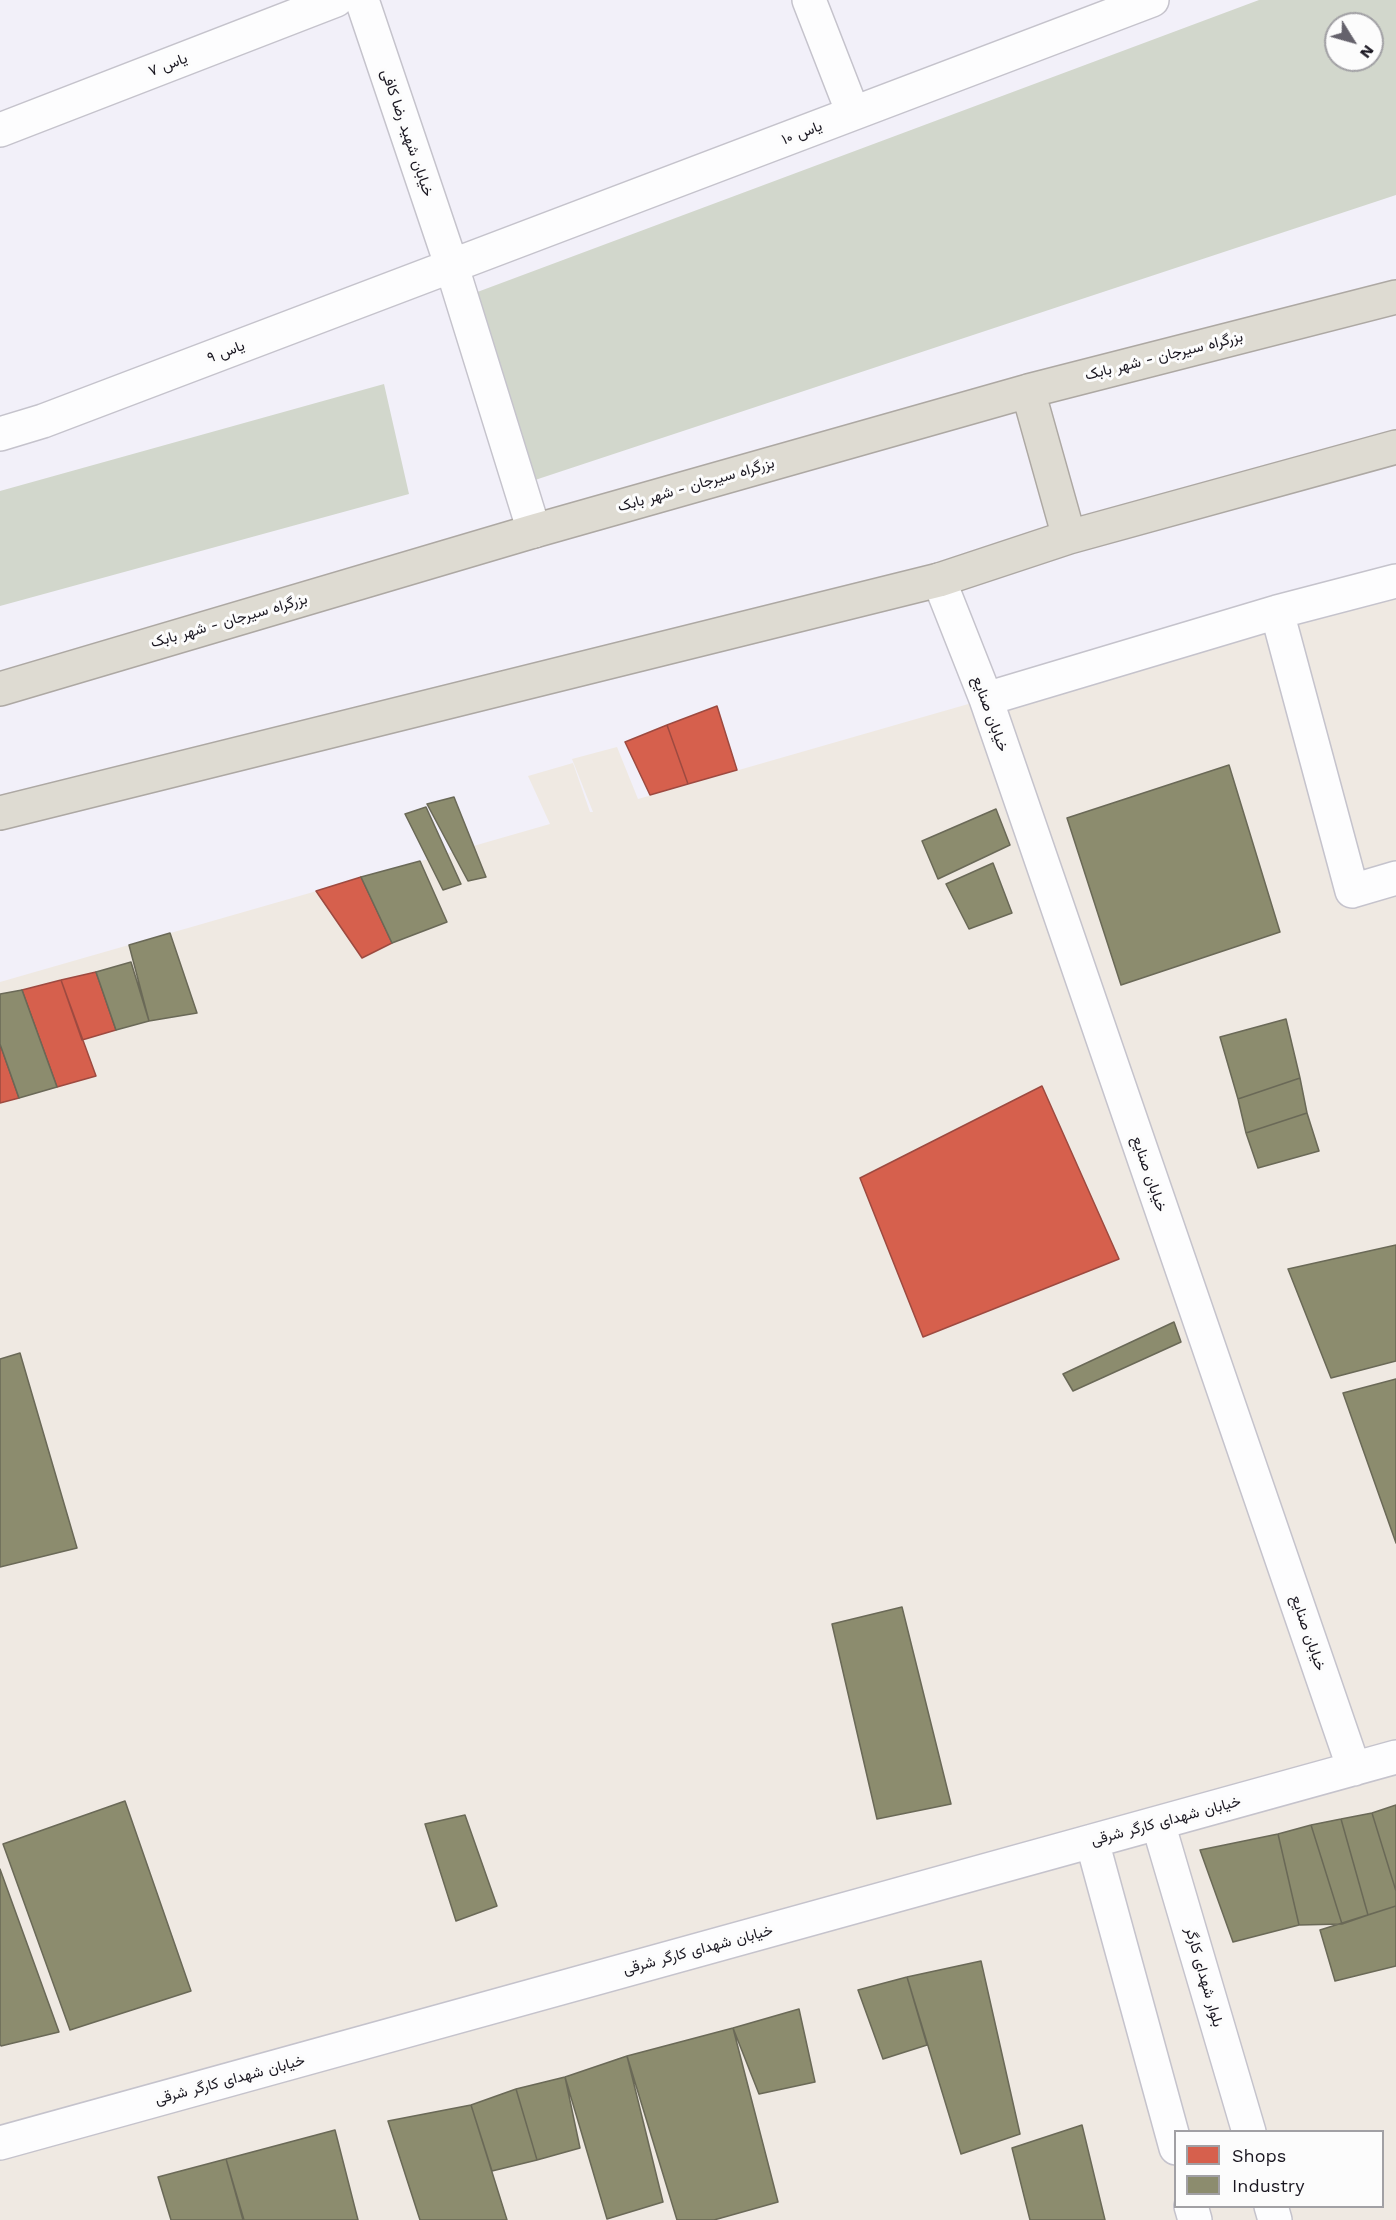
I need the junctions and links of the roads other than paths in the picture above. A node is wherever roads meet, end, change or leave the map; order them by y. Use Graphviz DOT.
graph roads {
  1 [pos="336,0"];
  2 [pos="362,0"];
  3 [pos="809,0"];
  4 [pos="1152,0"];
  5 [pos="853,113"];
  6 [pos="0,130"];
  7 [pos="452,267"];
  8 [pos="1396,297"];
  9 [pos="1028,391"];
  10 [pos="0,434"];
  11 [pos="1396,447"];
  12 [pos="534,531"];
  13 [pos="1068,537"];
  14 [pos="939,580"];
  15 [pos="1396,581"];
  16 [pos="1277,612"];
  17 [pos="0,689"];
  18 [pos="986,699"];
  19 [pos="0,813"];
  20 [pos="1396,878"];
  21 [pos="1396,1757"];
  22 [pos="1354,1769"];
  23 [pos="1158,1823"];
  24 [pos="1092,1841"];
  25 [pos="1248,2130"];
  26 [pos="1174,2141"];
  27 [pos="0,2143"];
  1 -- 6 [label="street, یاس ۷"];
  2 -- 7 [label="street, خیابان شهید رضا کافی"];
  3 -- 5 [label="street"];
  4 -- 5 [label="street, یاس ۱۰"];
  5 -- 7 [label="street, یاس ۱۰"];
  7 -- 10 [label="street, یاس ۹"];
  7 -- 12 [label="street, خیابان شهید رضا کافی"];
  8 -- 9 [label="highway, بزرگراه سیرجان - شهر بابک"];
  9 -- 12 [label="highway, بزرگراه سیرجان - شهر بابک"];
  9 -- 13 [label="highway"];
  11 -- 13 [label="highway"];
  12 -- 17 [label="highway, بزرگراه سیرجان - شهر بابک"];
  13 -- 14 [label="highway"];
  14 -- 18 [label="street, خیابان صنایع"];
  14 -- 19 [label="highway"];
  15 -- 16 [label="street"];
  16 -- 18 [label="street"];
  16 -- 20 [label="street"];
  18 -- 22 [label="street, خیابان صنایع"];
  21 -- 22 [label="street, خیابان شهدای کارگر شرقی"];
  22 -- 23 [label="street, خیابان شهدای کارگر شرقی"];
  23 -- 24 [label="street, خیابان شهدای کارگر شرقی"];
  23 -- 25 [label="street, بلوار شهدای کارگر"];
  24 -- 26 [label="street"];
  24 -- 27 [label="street, خیابان شهدای کارگر شرقی"];
}
